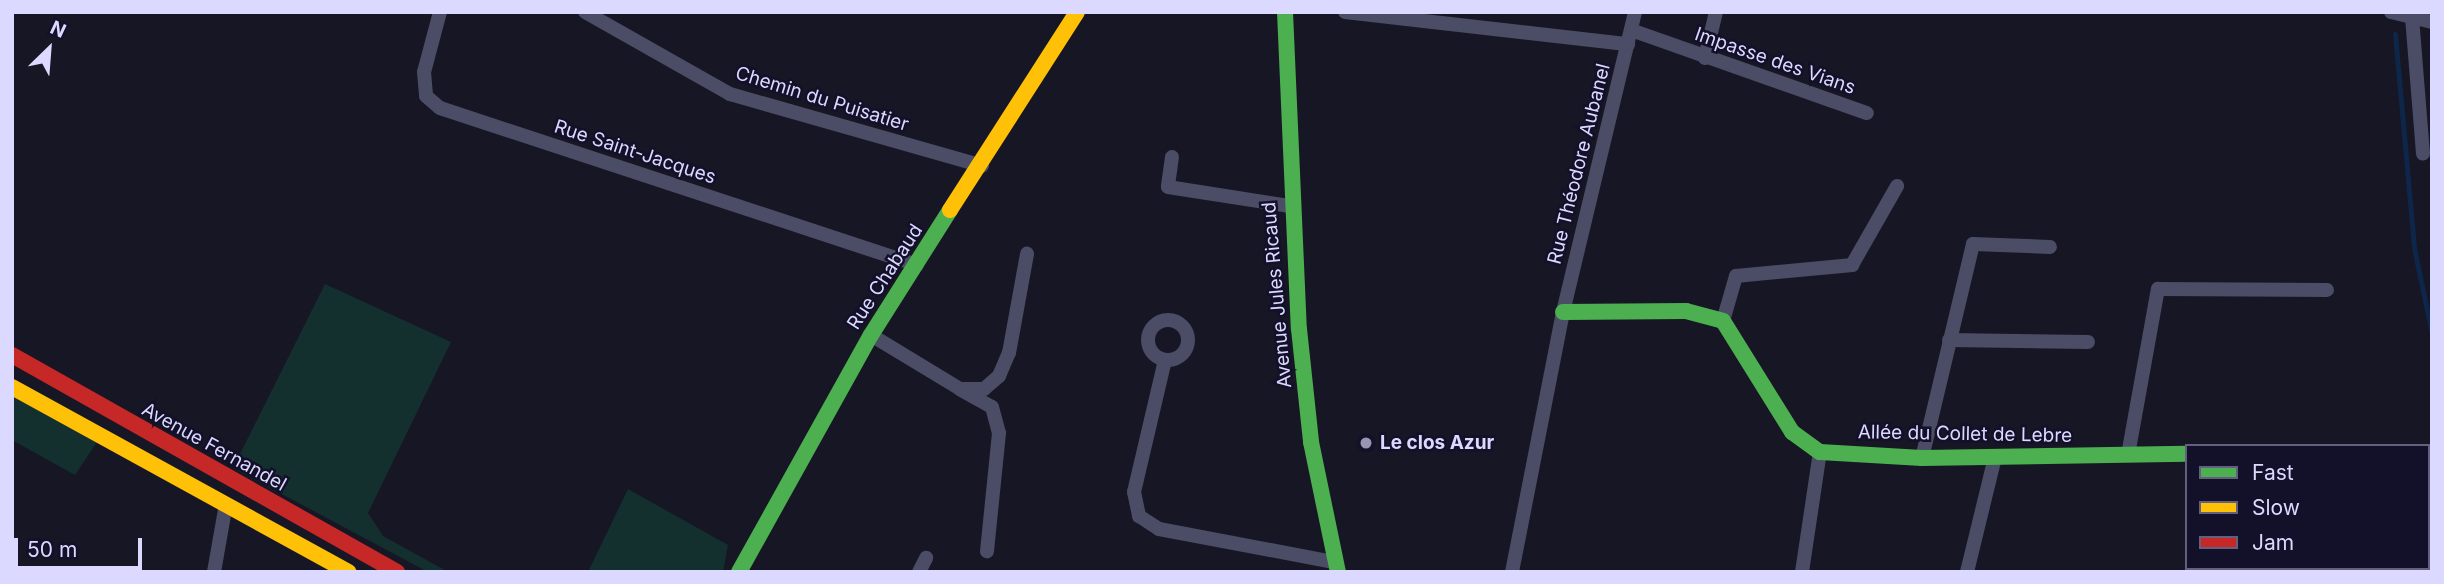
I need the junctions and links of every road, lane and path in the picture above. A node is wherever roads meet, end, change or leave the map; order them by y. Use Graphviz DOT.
graph roads {
  1 [pos="440,12"];
  2 [pos="585,12"];
  3 [pos="1077,12"];
  4 [pos="1285,12"];
  5 [pos="1635,12"];
  6 [pos="1716,12"];
  7 [pos="2391,12"];
  8 [pos="1353,13"];
  9 [pos="2412,17"];
  10 [pos="2432,22"];
  11 [pos="1629,37"];
  12 [pos="1705,58"];
  13 [pos="1867,113"];
  14 [pos="2423,154"];
  15 [pos="1172,157"];
  16 [pos="982,166"];
  17 [pos="1897,186"];
  18 [pos="1290,206"];
  19 [pos="2050,247"];
  20 [pos="1027,254"];
  21 [pos="917,265"];
  22 [pos="2327,290"];
  23 [pos="1563,312"];
  24 [pos="1723,321"];
  25 [pos="871,335"];
  26 [pos="1949,340"];
  27 [pos="2088,342"];
  28 [pos="12,355"];
  29 [pos="1165,360"];
  30 [pos="12,387"];
  31 [pos="960,389"];
  32 [pos="1820,452"];
  33 [pos="2185,454"];
  34 [pos="2128,455"];
  35 [pos="1995,457"];
  36 [pos="1922,458"];
  37 [pos="226,503"];
  38 [pos="987,551"];
  39 [pos="1336,567"];
  40 [pos="214,572"];
  41 [pos="349,572"];
  42 [pos="397,572"];
  43 [pos="739,572"];
  44 [pos="1512,572"];
  45 [pos="1802,572"];
  46 [pos="1966,572"];
  1 -- 21 [label="street, Rue Saint-Jacques"];
  2 -- 16 [label="street, Chemin du Puisatier"];
  3 -- 16 [label="street, Rue Chabaud"];
  4 -- 18 [label="street, Avenue Jules Ricaud"];
  5 -- 11 [label="street"];
  6 -- 12 [label="street"];
  7 -- 9 [label="street"];
  8 -- 11 [label="street, Rue Théodore Aubanel"];
  9 -- 10 [label="street"];
  9 -- 14 [label="street"];
  11 -- 12 [label="street, Impasse des Vians"];
  11 -- 23 [label="street, Rue Théodore Aubanel"];
  12 -- 13 [label="street, Impasse des Vians"];
  15 -- 18 [label="street"];
  16 -- 21 [label="street, Rue Chabaud"];
  17 -- 24 [label="street"];
  18 -- 39 [label="street, Avenue Jules Ricaud"];
  19 -- 26 [label="street"];
  20 -- 31 [label="street"];
  21 -- 25 [label="street, Rue Chabaud"];
  22 -- 34 [label="street"];
  23 -- 24 [label="street"];
  23 -- 44 [label="street, Rue Théodore Aubanel"];
  24 -- 32 [label="street"];
  25 -- 31 [label="street"];
  25 -- 43 [label="street, Rue Chabaud"];
  26 -- 27 [label="street"];
  26 -- 36 [label="street"];
  28 -- 42 [label="street, Avenue Fernandel"];
  29 -- 39 [label="street"];
  30 -- 37 [label="street"];
  31 -- 38 [label="street"];
  32 -- 36 [label="street, Allée du Collet de Lebre"];
  32 -- 45 [label="street"];
  33 -- 34 [label="street, Allée du Collet de Lebre"];
  34 -- 35 [label="street, Allée du Collet de Lebre"];
  35 -- 36 [label="street, Allée du Collet de Lebre"];
  35 -- 46 [label="street"];
  37 -- 40 [label="street"];
  37 -- 41 [label="street"];
}
